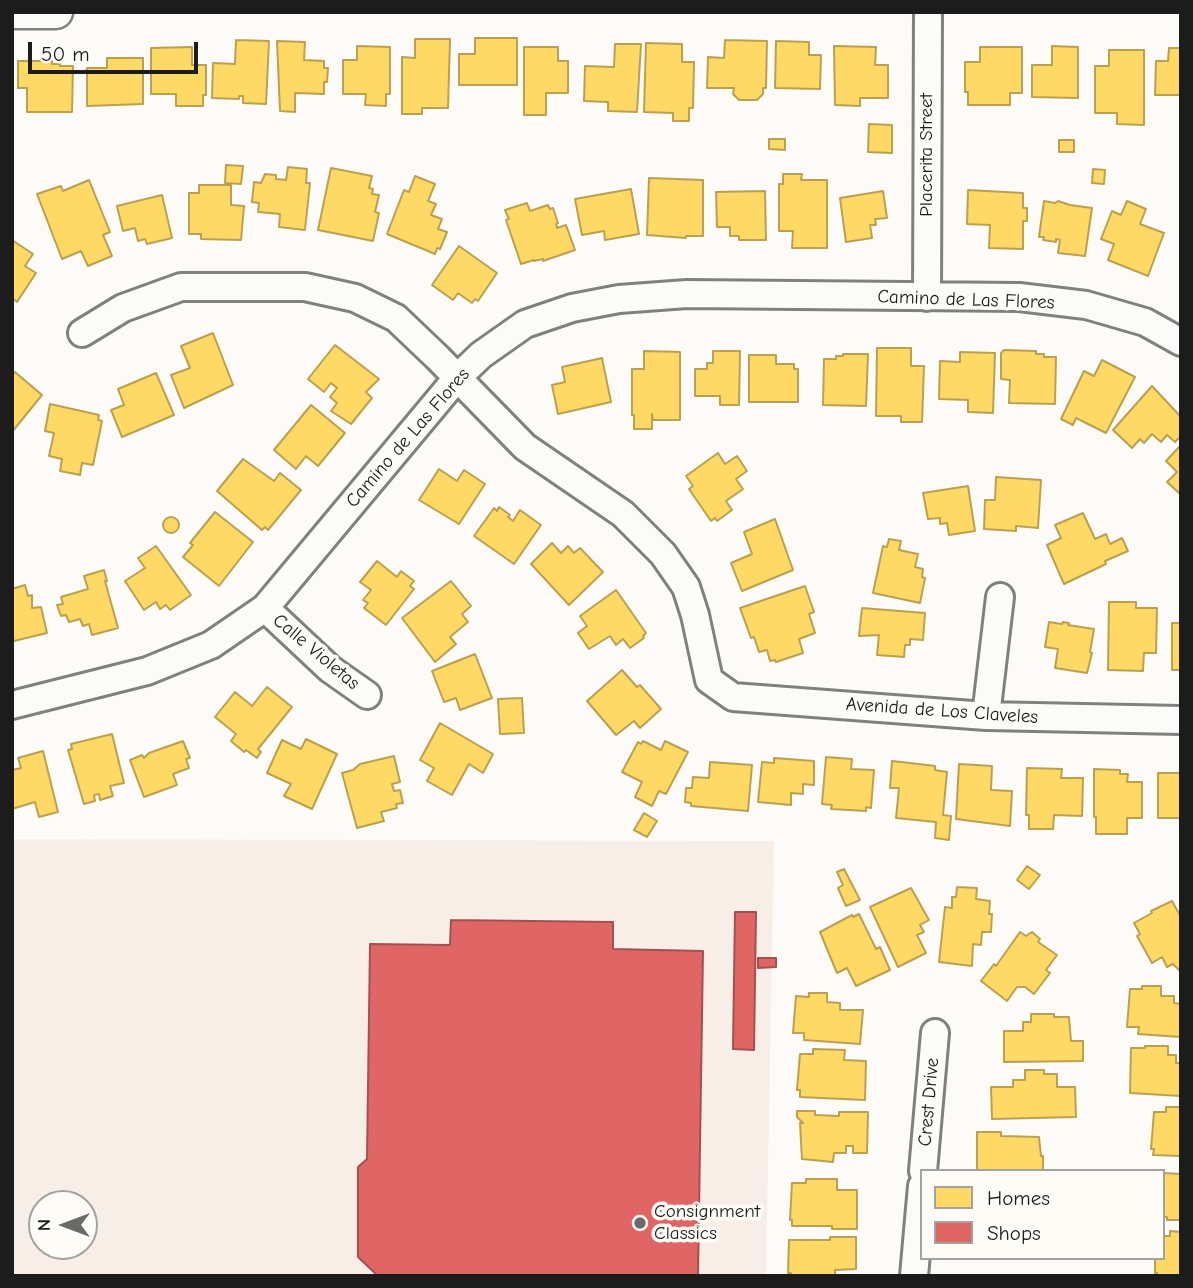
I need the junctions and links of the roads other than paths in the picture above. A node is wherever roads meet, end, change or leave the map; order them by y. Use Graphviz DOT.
graph roads {
  1 [pos="12,12"];
  2 [pos="56,12"];
  3 [pos="928,12"];
  4 [pos="927,298"];
  5 [pos="82,333"];
  6 [pos="1181,342"];
  7 [pos="457,378"];
  8 [pos="999,597"];
  9 [pos="265,608"];
  10 [pos="368,695"];
  11 [pos="12,705"];
  12 [pos="986,716"];
  13 [pos="1181,720"];
  14 [pos="935,1033"];
  15 [pos="923,1169"];
  16 [pos="920,1208"];
  17 [pos="914,1276"];
  1 -- 2 [label="street"];
  3 -- 4 [label="street, Placerita Street"];
  4 -- 6 [label="street, Camino de Las Flores"];
  4 -- 7 [label="street, Camino de Las Flores"];
  5 -- 7 [label="street"];
  7 -- 9 [label="street, Camino de Las Flores"];
  7 -- 12 [label="street, Avenida de Los Claveles"];
  8 -- 12 [label="street"];
  9 -- 10 [label="street, Calle Violetas"];
  9 -- 11 [label="street, Camino de Las Flores"];
  12 -- 13 [label="street, Avenida de Los Claveles"];
  14 -- 15 [label="street, Crest Drive"];
  16 -- 17 [label="street"];
}
